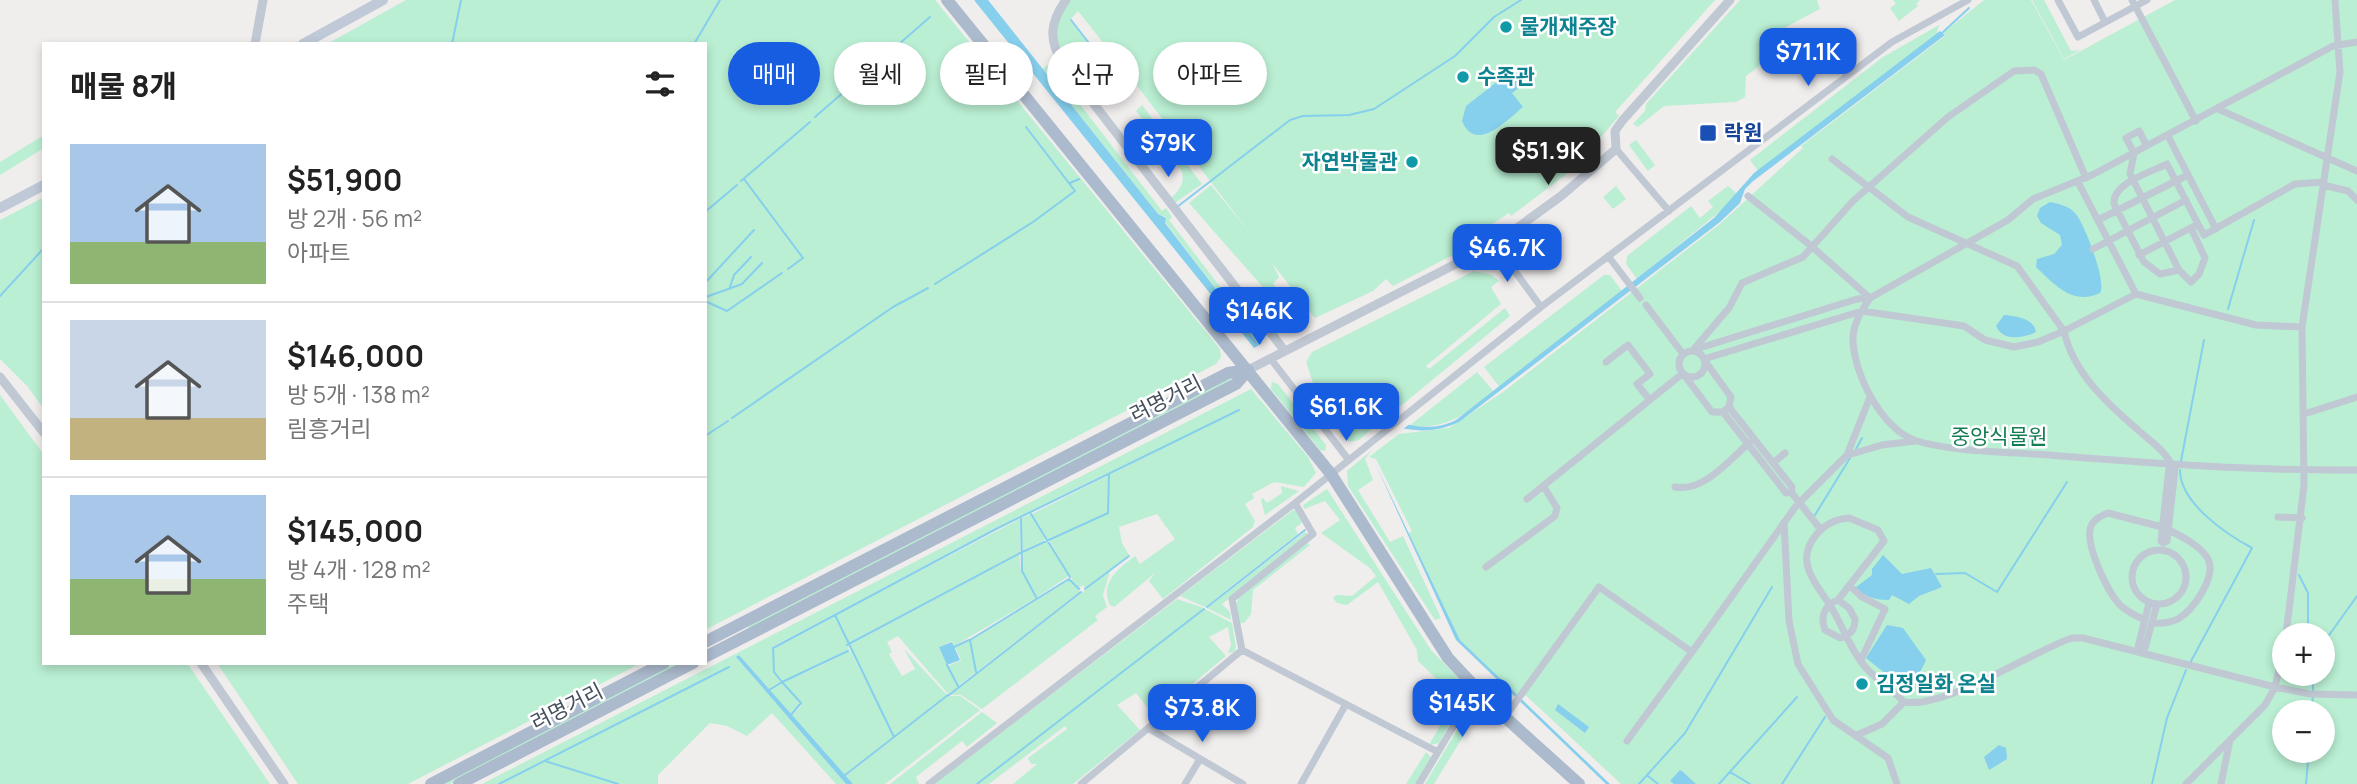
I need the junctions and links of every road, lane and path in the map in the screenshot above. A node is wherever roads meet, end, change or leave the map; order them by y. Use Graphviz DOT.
graph roads {
  1 [pos="263,0"];
  2 [pos="383,0"];
  3 [pos="947,0"];
  4 [pos="1066,0"];
  5 [pos="1730,0"];
  6 [pos="1968,0"];
  7 [pos="2059,0"];
  8 [pos="2094,0"];
  9 [pos="2147,0"];
  10 [pos="2335,0"];
  11 [pos="2134,3"];
  12 [pos="2105,22"];
  13 [pos="255,42"];
  14 [pos="307,42"];
  15 [pos="2357,42"];
  16 [pos="2339,43"];
  17 [pos="2218,109"];
  18 [pos="2196,121"];
  19 [pos="2168,136"];
  20 [pos="2147,146"];
  21 [pos="1616,149"];
  22 [pos="2134,153"];
  23 [pos="2328,156"];
  24 [pos="1832,159"];
  25 [pos="2357,171"];
  26 [pos="2188,175"];
  27 [pos="2086,178"];
  28 [pos="2133,181"];
  29 [pos="2176,181"];
  30 [pos="2078,182"];
  31 [pos="2324,183"];
  32 [pos="42,186"];
  33 [pos="1867,188"];
  34 [pos="1748,197"];
  35 [pos="2142,198"];
  36 [pos="2186,200"];
  37 [pos="2357,200"];
  38 [pos="0,208"];
  39 [pos="1669,211"];
  40 [pos="2117,211"];
  41 [pos="2152,217"];
  42 [pos="2098,220"];
  43 [pos="2195,226"];
  44 [pos="2216,229"];
  45 [pos="2127,230"];
  46 [pos="2109,240"];
  47 [pos="1966,242"];
  48 [pos="2165,242"];
  49 [pos="1495,244"];
  50 [pos="1812,247"];
  51 [pos="2093,249"];
  52 [pos="2139,255"];
  53 [pos="1608,257"];
  54 [pos="2179,270"];
  55 [pos="2136,294"];
  56 [pos="1870,298"];
  57 [pos="1541,307"];
  58 [pos="1862,311"];
  59 [pos="2302,327"];
  60 [pos="2064,331"];
  61 [pos="1284,350"];
  62 [pos="1693,350"];
  63 [pos="1683,354"];
  64 [pos="1270,358"];
  65 [pos="1704,360"];
  66 [pos="1606,362"];
  67 [pos="1248,370"];
  68 [pos="1683,374"];
  69 [pos="0,377"];
  70 [pos="1870,397"];
  71 [pos="2357,397"];
  72 [pos="1649,399"];
  73 [pos="1726,410"];
  74 [pos="2304,414"];
  75 [pos="42,430"];
  76 [pos="1754,439"];
  77 [pos="1915,441"];
  78 [pos="1747,444"];
  79 [pos="1786,453"];
  80 [pos="1847,455"];
  81 [pos="1348,459"];
  82 [pos="1773,463"];
  83 [pos="2172,466"];
  84 [pos="2357,470"];
  85 [pos="2304,471"];
  86 [pos="1331,474"];
  87 [pos="1544,487"];
  88 [pos="1675,487"];
  89 [pos="1791,492"];
  90 [pos="1528,499"];
  91 [pos="1295,503"];
  92 [pos="1799,503"];
  93 [pos="2278,516"];
  94 [pos="2302,518"];
  95 [pos="1784,522"];
  96 [pos="2165,528"];
  97 [pos="1821,530"];
  98 [pos="2163,546"];
  99 [pos="1486,567"];
  100 [pos="1850,586"];
  101 [pos="1838,600"];
  102 [pos="2153,603"];
  103 [pos="1830,604"];
  104 [pos="2148,622"];
  105 [pos="2288,623"];
  106 [pos="1847,636"];
  107 [pos="707,641"];
  108 [pos="1242,650"];
  109 [pos="1692,652"];
  110 [pos="2140,652"];
  111 [pos="707,656"];
  112 [pos="1861,660"];
  113 [pos="202,665"];
  114 [pos="659,665"];
  115 [pos="689,665"];
  116 [pos="2275,687"];
  117 [pos="2357,695"];
  118 [pos="1904,702"];
  119 [pos="1346,704"];
  120 [pos="1462,712"];
  121 [pos="1505,716"];
  122 [pos="1148,728"];
  123 [pos="1857,735"];
  124 [pos="2231,737"];
  125 [pos="1627,741"];
  126 [pos="1438,752"];
  127 [pos="1199,759"];
  128 [pos="284,784"];
  129 [pos="430,784"];
  130 [pos="459,784"];
  131 [pos="929,784"];
  132 [pos="1081,784"];
  133 [pos="1185,784"];
  134 [pos="1243,784"];
  135 [pos="1301,784"];
  136 [pos="1419,784"];
  137 [pos="1578,784"];
  138 [pos="1897,784"];
  139 [pos="2186,784"];
  140 [pos="2221,784"];
  1 -- 13 [label="street"];
  2 -- 14 [label="main road"];
  3 -- 67 [label="main road"];
  4 -- 61 [label="street"];
  5 -- 21 [label="street"];
  6 -- 39 [label="street"];
  7 -- 12 [label="street"];
  8 -- 12 [label="street"];
  9 -- 11 [label="street"];
  10 -- 16 [label="street"];
  11 -- 12 [label="street"];
  11 -- 18 [label="street"];
  15 -- 16 [label="street"];
  16 -- 17 [label="street"];
  16 -- 23 [label="street"];
  17 -- 18 [label="street"];
  17 -- 23 [label="street"];
  18 -- 19 [label="street"];
  19 -- 20 [label="street"];
  19 -- 26 [label="street"];
  20 -- 22 [label="street"];
  20 -- 22 [label="street"];
  21 -- 39 [label="street"];
  21 -- 49 [label="street"];
  22 -- 27 [label="street"];
  22 -- 28 [label="street"];
  23 -- 25 [label="street"];
  23 -- 31 [label="street"];
  24 -- 33 [label="street"];
  26 -- 29 [label="street"];
  26 -- 44 [label="street"];
  27 -- 30 [label="street"];
  27 -- 33 [label="street"];
  28 -- 29 [label="street"];
  28 -- 35 [label="street"];
  28 -- 40 [label="street"];
  29 -- 35 [label="street"];
  29 -- 36 [label="street"];
  30 -- 42 [label="street"];
  30 -- 47 [label="street"];
  31 -- 37 [label="street"];
  31 -- 44 [label="street"];
  31 -- 59 [label="street"];
  32 -- 38 [label="main road"];
  33 -- 47 [label="street"];
  33 -- 50 [label="street"];
  34 -- 50 [label="street"];
  35 -- 40 [label="street"];
  35 -- 41 [label="street"];
  36 -- 41 [label="street"];
  36 -- 43 [label="street"];
  39 -- 53 [label="street"];
  40 -- 42 [label="street"];
  40 -- 45 [label="street"];
  41 -- 45 [label="street"];
  41 -- 48 [label="street"];
  42 -- 46 [label="street"];
  43 -- 44 [label="street"];
  43 -- 48 [label="street"];
  43 -- 54 [label="street"];
  45 -- 46 [label="street"];
  45 -- 52 [label="street"];
  46 -- 51 [label="street"];
  46 -- 55 [label="street"];
  47 -- 56 [label="street"];
  47 -- 60 [label="street"];
  48 -- 52 [label="street"];
  48 -- 54 [label="street"];
  49 -- 57 [label="street"];
  49 -- 61 [label="street"];
  50 -- 56 [label="street"];
  50 -- 62 [label="street"];
  52 -- 54 [label="street"];
  53 -- 57 [label="street"];
  53 -- 63 [label="street"];
  55 -- 59 [label="street"];
  55 -- 60 [label="street"];
  56 -- 58 [label="street"];
  56 -- 62 [label="street"];
  57 -- 81 [label="street"];
  58 -- 60 [label="street"];
  58 -- 65 [label="street"];
  58 -- 70 [label="street"];
  59 -- 74 [label="street"];
  60 -- 83 [label="street"];
  61 -- 64 [label="street"];
  62 -- 63 [label="street"];
  62 -- 65 [label="street"];
  63 -- 68 [label="street"];
  64 -- 67 [label="street"];
  64 -- 81 [label="street"];
  65 -- 68 [label="street"];
  65 -- 73 [label="street"];
  66 -- 72 [label="street"];
  67 -- 86 [label="main road"];
  67 -- 107 [label="main road, 려명거리"];
  67 -- 111 [label="main road, 려명거리"];
  68 -- 72 [label="street"];
  68 -- 73 [label="street"];
  69 -- 75 [label="street"];
  70 -- 77 [label="street"];
  70 -- 80 [label="street"];
  71 -- 74 [label="street"];
  72 -- 87 [label="street"];
  73 -- 76 [label="street"];
  73 -- 78 [label="street"];
  74 -- 85 [label="street"];
  76 -- 78 [label="street"];
  76 -- 82 [label="street"];
  77 -- 80 [label="street"];
  77 -- 83 [label="street"];
  78 -- 88 [label="street"];
  78 -- 89 [label="street"];
  79 -- 82 [label="street"];
  80 -- 92 [label="street"];
  81 -- 86 [label="street"];
  82 -- 89 [label="street"];
  83 -- 85 [label="street"];
  83 -- 96 [label="street"];
  84 -- 85 [label="street"];
  85 -- 94 [label="street"];
  86 -- 91 [label="street"];
  86 -- 121 [label="main road"];
  87 -- 90 [label="street"];
  87 -- 99 [label="street"];
  89 -- 92 [label="street"];
  91 -- 108 [label="street"];
  91 -- 131 [label="street"];
  92 -- 95 [label="street"];
  92 -- 97 [label="street"];
  93 -- 94 [label="street"];
  94 -- 105 [label="street"];
  95 -- 109 [label="street"];
  95 -- 123 [label="street"];
  96 -- 98 [label="street"];
  96 -- 104 [label="street"];
  96 -- 104 [label="street"];
  97 -- 100 [label="street"];
  97 -- 103 [label="street"];
  98 -- 102 [label="street"];
  98 -- 102 [label="street"];
  100 -- 101 [label="street"];
  100 -- 112 [label="street"];
  101 -- 103 [label="street"];
  101 -- 106 [label="street"];
  102 -- 104 [label="street"];
  103 -- 106 [label="street"];
  103 -- 106 [label="street"];
  104 -- 110 [label="street"];
  106 -- 112 [label="street"];
  108 -- 119 [label="street"];
  108 -- 122 [label="street"];
  109 -- 121 [label="street"];
  109 -- 125 [label="street"];
  110 -- 116 [label="street"];
  110 -- 118 [label="street"];
  112 -- 118 [label="street"];
  113 -- 128 [label="street"];
  114 -- 129 [label="main road, 려명거리"];
  115 -- 130 [label="main road, 려명거리"];
  116 -- 117 [label="street"];
  116 -- 124 [label="street"];
  118 -- 123 [label="street"];
  119 -- 126 [label="street"];
  119 -- 135 [label="street"];
  120 -- 126 [label="street"];
  121 -- 137 [label="main road"];
  122 -- 127 [label="street"];
  122 -- 132 [label="street"];
  123 -- 138 [label="street"];
  124 -- 139 [label="street"];
  124 -- 140 [label="street"];
  126 -- 136 [label="street"];
  127 -- 133 [label="street"];
  127 -- 134 [label="street"];
}
